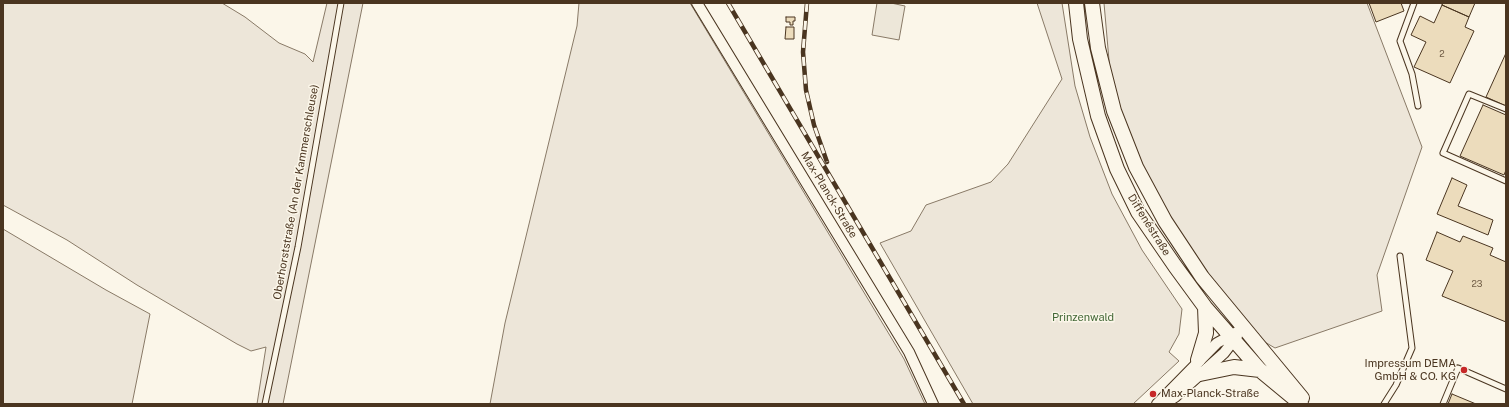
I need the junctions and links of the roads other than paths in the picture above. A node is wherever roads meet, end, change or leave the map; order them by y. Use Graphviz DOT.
graph roads {
  1 [pos="341,3"];
  2 [pos="697,3"];
  3 [pos="1076,3"];
  4 [pos="1092,3"];
  5 [pos="1414,3"];
  6 [pos="1418,106"];
  7 [pos="1506,109"];
  8 [pos="1506,181"];
  9 [pos="1400,256"];
  10 [pos="1205,307"];
  11 [pos="1244,328"];
  12 [pos="1232,338"];
  13 [pos="1199,367"];
  14 [pos="1260,370"];
  15 [pos="1506,389"];
  16 [pos="265,404"];
  17 [pos="933,404"];
  18 [pos="1157,404"];
  19 [pos="1164,404"];
  20 [pos="1302,404"];
  21 [pos="1307,404"];
  22 [pos="1384,404"];
  23 [pos="1443,404"];
  1 -- 16 [label="lane, Oberhorststraße (An der Kammerschleuse)"];
  2 -- 17 [label="street, Max-Planck-Straße"];
  3 -- 10 [label="main road, Diffenéstraße"];
  4 -- 11 [label="main road, Diffenéstraße"];
  5 -- 6 [label="lane"];
  7 -- 8 [label="lane"];
  9 -- 22 [label="lane"];
  10 -- 12 [label="main road, Diffenéstraße"];
  10 -- 13 [label="main road"];
  11 -- 12 [label="street"];
  11 -- 21 [label="main road, Diffenéstraße"];
  12 -- 13 [label="street"];
  12 -- 14 [label="main road, Diffenéstraße"];
  13 -- 14 [label="main road"];
  13 -- 18 [label="street"];
  13 -- 19 [label="street"];
  14 -- 20 [label="main road, Diffenéstraße"];
  15 -- 23 [label="lane"];
}
